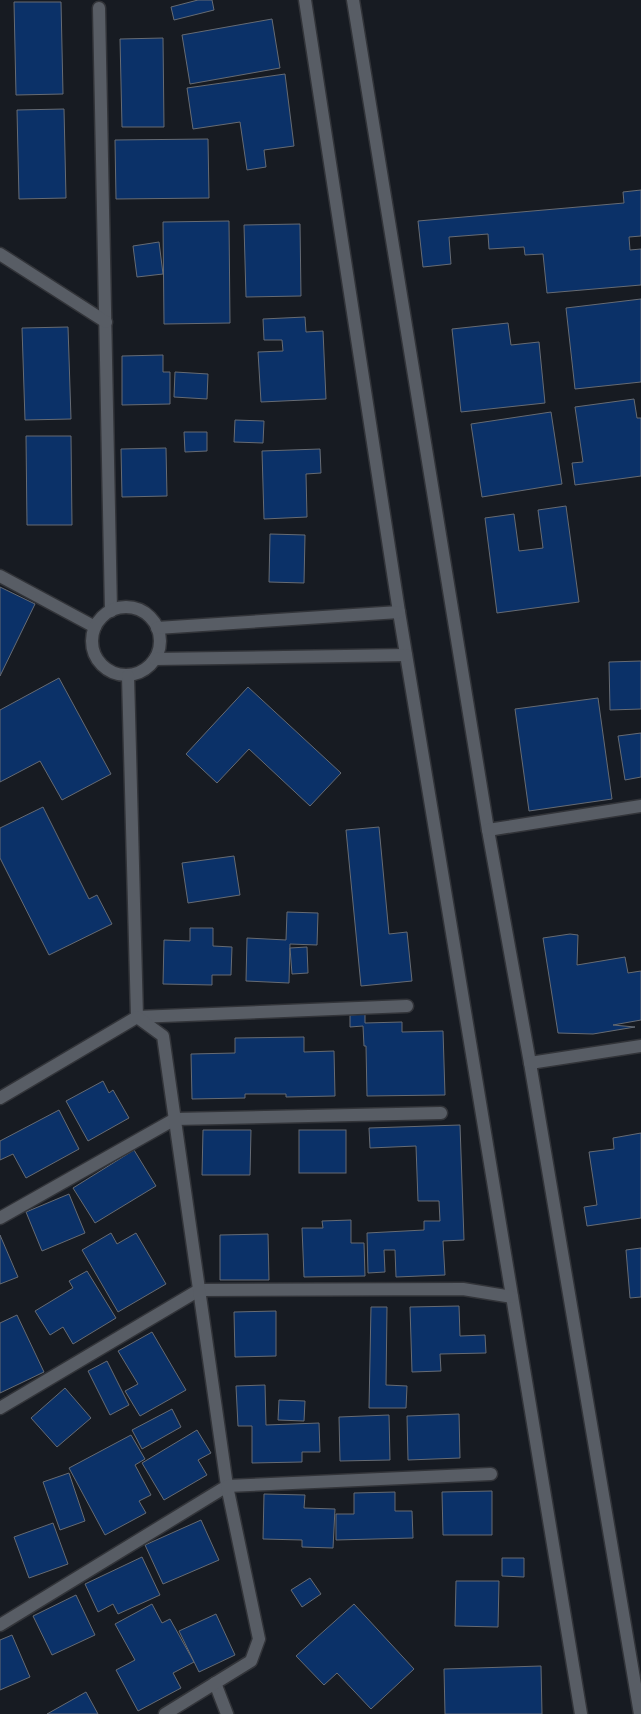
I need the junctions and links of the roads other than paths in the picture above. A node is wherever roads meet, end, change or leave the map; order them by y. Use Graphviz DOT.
graph roads {
  1 [pos="305,0"];
  2 [pos="357,1"];
  3 [pos="99,8"];
  4 [pos="0,254"];
  5 [pos="106,322"];
  6 [pos="0,576"];
  7 [pos="111,611"];
  8 [pos="399,612"];
  9 [pos="95,627"];
  10 [pos="157,628"];
  11 [pos="406,655"];
  12 [pos="155,659"];
  13 [pos="128,676"];
  14 [pos="641,806"];
  15 [pos="488,830"];
  16 [pos="407,1006"];
  17 [pos="137,1017"];
  18 [pos="641,1046"];
  19 [pos="530,1063"];
  20 [pos="0,1098"];
  21 [pos="441,1112"];
  22 [pos="175,1119"];
  23 [pos="0,1218"];
  24 [pos="199,1290"];
  25 [pos="512,1297"];
  26 [pos="0,1408"];
  27 [pos="491,1474"];
  28 [pos="227,1486"];
  29 [pos="0,1625"];
  30 [pos="215,1683"];
  31 [pos="165,1714"];
  32 [pos="227,1714"];
  33 [pos="581,1714"];
  34 [pos="640,1714"];
  1 -- 8 [label="street"];
  2 -- 15 [label="street"];
  3 -- 5 [label="street"];
  4 -- 5 [label="street"];
  5 -- 7 [label="street"];
  6 -- 9 [label="street"];
  7 -- 9 [label="street"];
  7 -- 10 [label="street"];
  8 -- 10 [label="street"];
  8 -- 11 [label="street"];
  9 -- 13 [label="street"];
  10 -- 12 [label="street"];
  11 -- 12 [label="street"];
  11 -- 25 [label="street"];
  12 -- 13 [label="street"];
  13 -- 17 [label="street"];
  14 -- 15 [label="street"];
  15 -- 19 [label="street"];
  16 -- 17 [label="street"];
  17 -- 20 [label="street"];
  17 -- 22 [label="street"];
  18 -- 19 [label="street"];
  19 -- 34 [label="street"];
  21 -- 22 [label="street"];
  22 -- 23 [label="street"];
  22 -- 24 [label="street"];
  24 -- 25 [label="street"];
  24 -- 26 [label="street"];
  24 -- 28 [label="street"];
  25 -- 33 [label="street"];
  27 -- 28 [label="street"];
  28 -- 29 [label="street"];
  28 -- 30 [label="street"];
  30 -- 31 [label="street"];
  30 -- 32 [label="street"];
}
